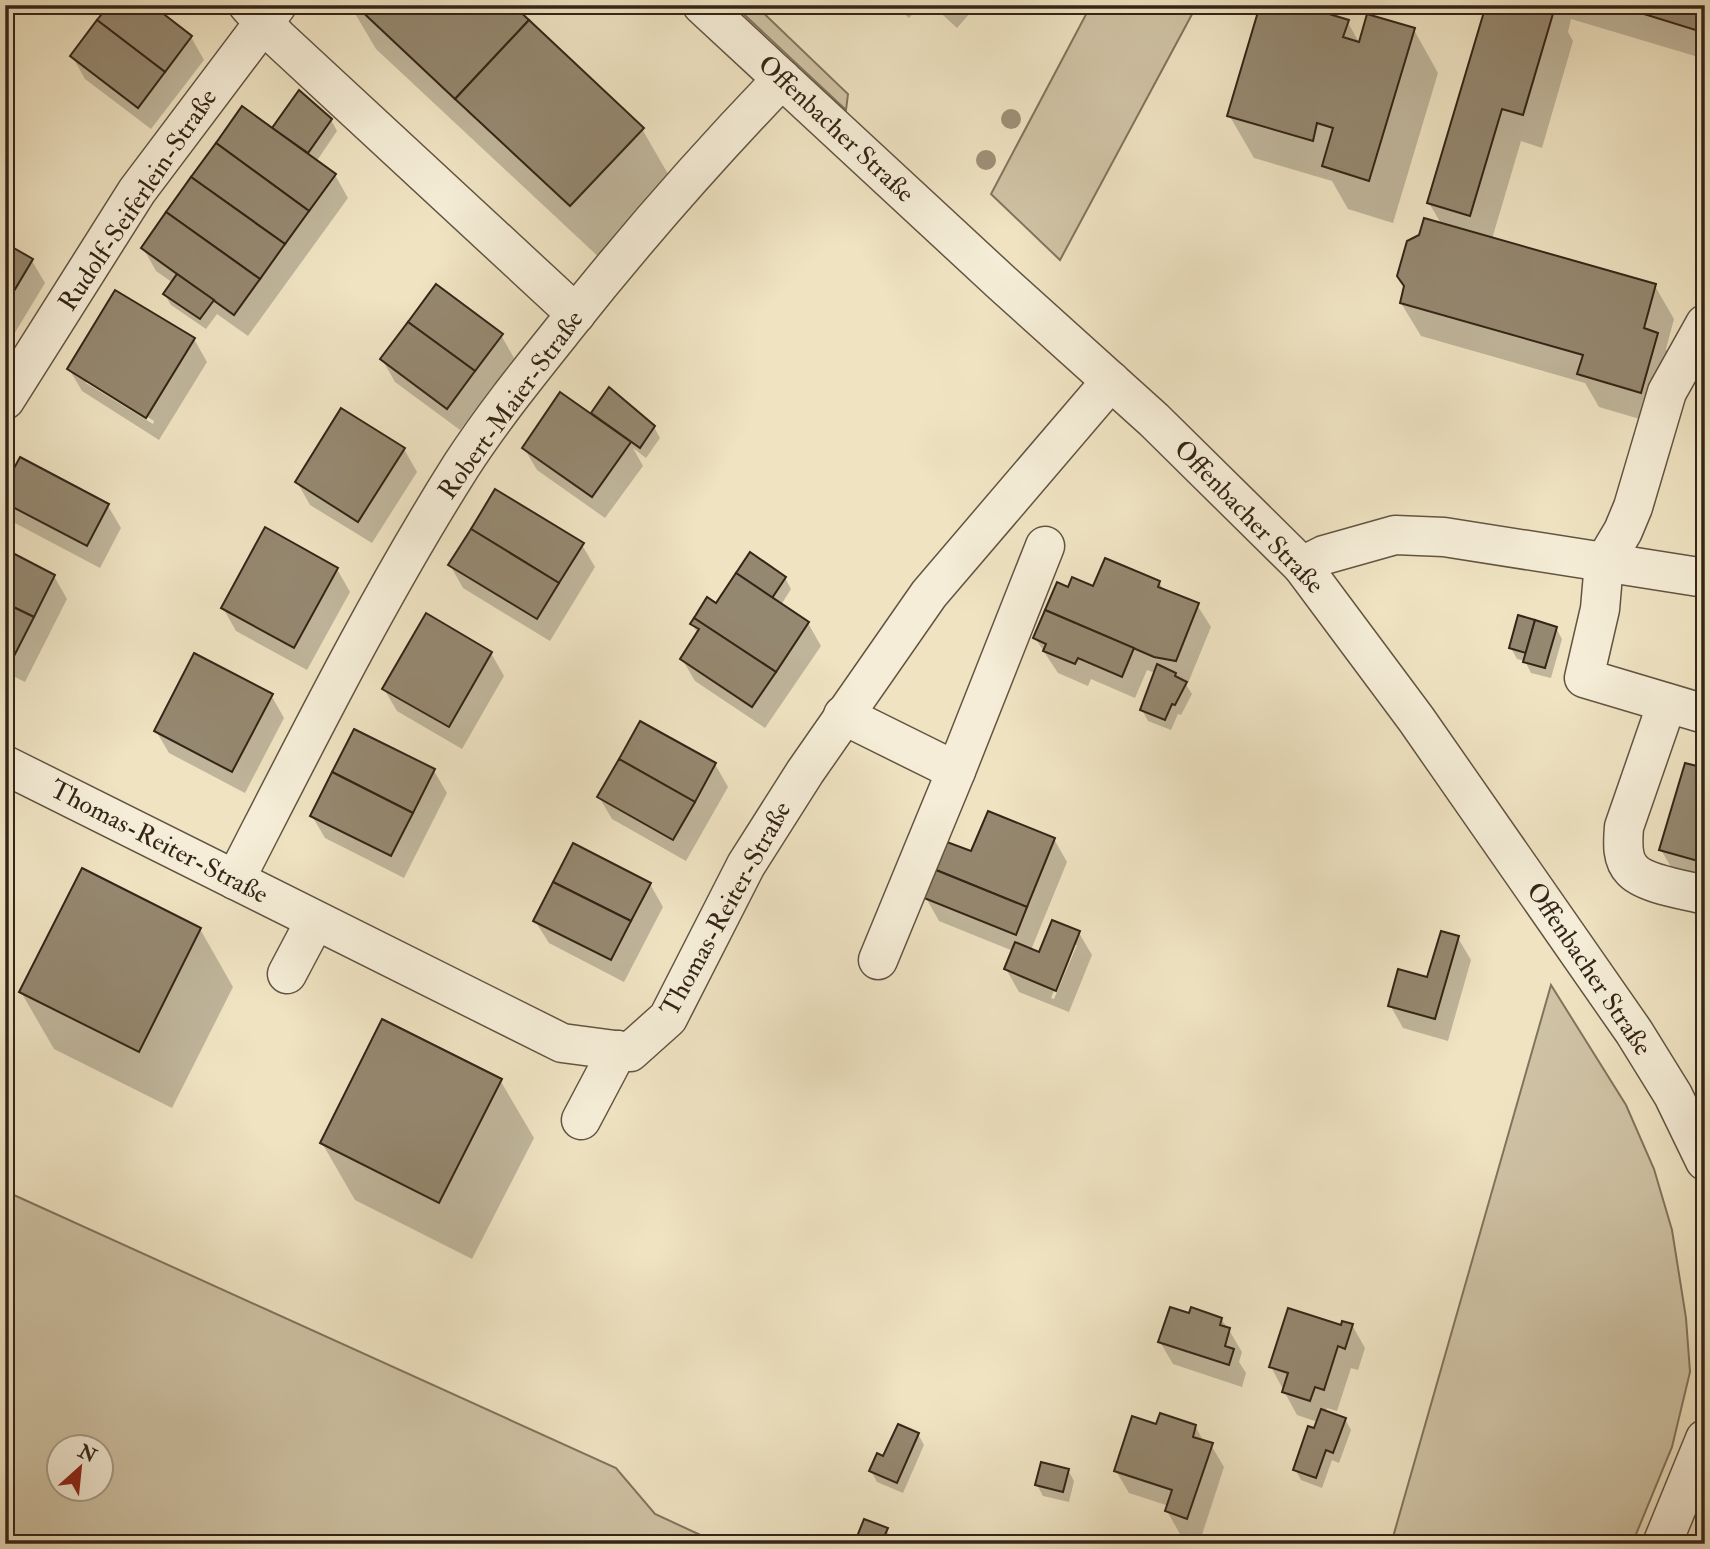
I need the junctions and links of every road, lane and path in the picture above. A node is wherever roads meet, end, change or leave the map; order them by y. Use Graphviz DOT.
graph roads {
  1 [pos="702,5"];
  2 [pos="263,11"];
  3 [pos="782,79"];
  4 [pos="576,314"];
  5 [pos="1705,324"];
  6 [pos="1111,382"];
  7 [pos="5,400"];
  8 [pos="1045,546"];
  9 [pos="1604,563"];
  10 [pos="1302,566"];
  11 [pos="1705,578"];
  12 [pos="1667,703"];
  13 [pos="1705,714"];
  14 [pos="843,715"];
  15 [pos="5,765"];
  16 [pos="956,771"];
  17 [pos="235,880"];
  18 [pos="1705,895"];
  19 [pos="315,921"];
  20 [pos="878,960"];
  21 [pos="287,974"];
  22 [pos="618,1051"];
  23 [pos="581,1120"];
  24 [pos="1705,1161"];
  25 [pos="1705,1439"];
  26 [pos="1662,1544"];
  1 -- 3 [label="street, Offenbacher Straße"];
  2 -- 4 [label="street"];
  2 -- 7 [label="street, Rudolf-Seiferlein-Straße"];
  3 -- 4 [label="street, Robert-Maier-Straße"];
  3 -- 6 [label="street, Offenbacher Straße"];
  4 -- 17 [label="street, Robert-Maier-Straße"];
  5 -- 9 [label="street"];
  6 -- 10 [label="street, Offenbacher Straße"];
  6 -- 14 [label="street, Thomas-Reiter-Straße"];
  8 -- 16 [label="street"];
  9 -- 10 [label="street"];
  9 -- 11 [label="street"];
  9 -- 12 [label="street"];
  10 -- 24 [label="street, Offenbacher Straße"];
  12 -- 13 [label="street"];
  12 -- 18 [label="street"];
  14 -- 16 [label="street"];
  14 -- 22 [label="street, Thomas-Reiter-Straße"];
  15 -- 17 [label="street, Thomas-Reiter-Straße"];
  16 -- 20 [label="street"];
  17 -- 19 [label="street, Thomas-Reiter-Straße"];
  19 -- 21 [label="street"];
  19 -- 22 [label="street, Thomas-Reiter-Straße"];
  22 -- 23 [label="street"];
  25 -- 26 [label="street"];
}
